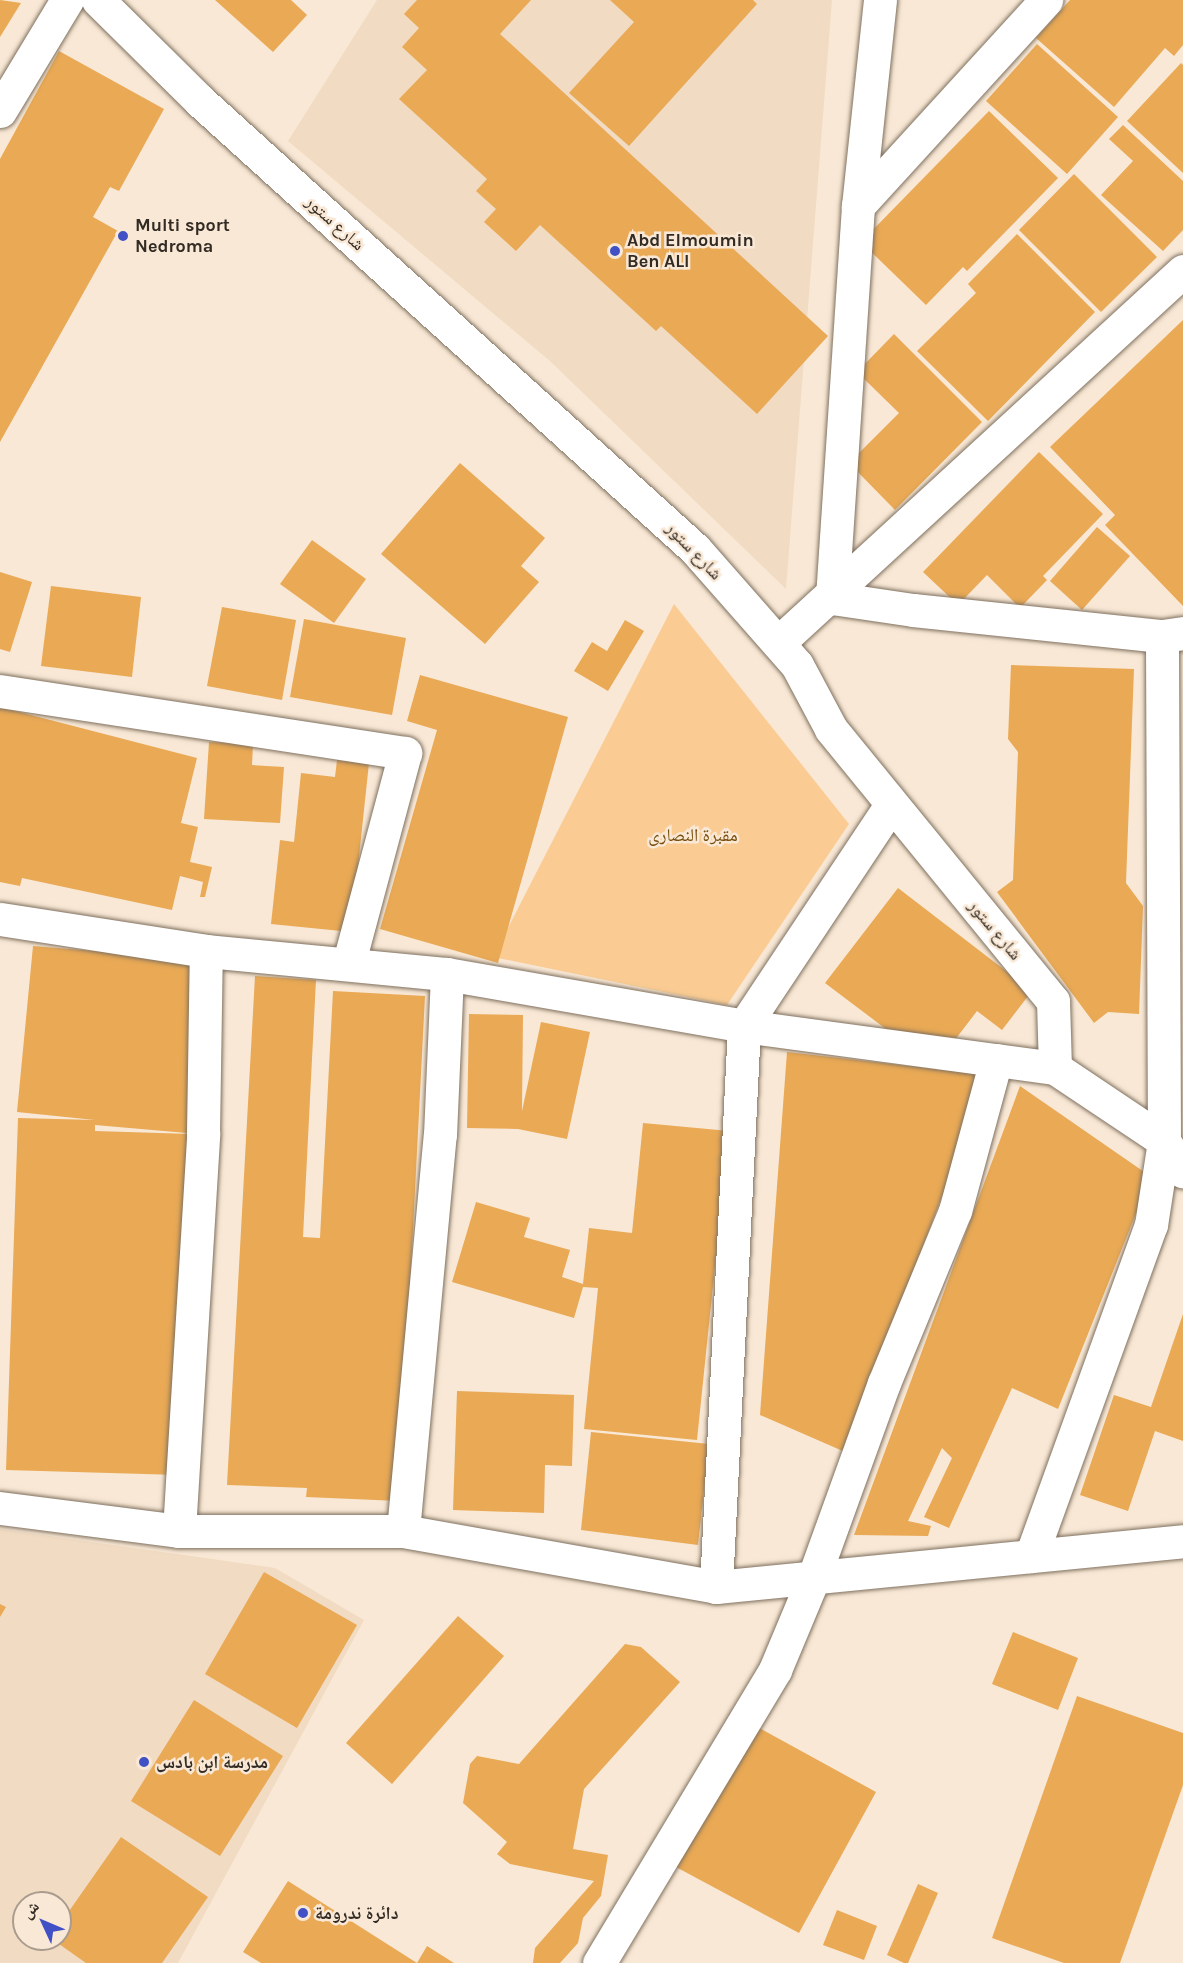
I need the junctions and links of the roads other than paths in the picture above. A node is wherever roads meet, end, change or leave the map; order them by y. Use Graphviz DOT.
graph roads {
  1 [pos="67,0"];
  2 [pos="98,0"];
  3 [pos="880,0"];
  4 [pos="1046,0"];
  5 [pos="0,111"];
  6 [pos="858,206"];
  7 [pos="1183,271"];
  8 [pos="832,598"];
  9 [pos="1173,634"];
  10 [pos="778,643"];
  11 [pos="0,691"];
  12 [pos="891,805"];
  13 [pos="0,920"];
  14 [pos="206,951"];
  15 [pos="349,962"];
  16 [pos="447,974"];
  17 [pos="744,1026"];
  18 [pos="996,1060"];
  19 [pos="1055,1068"];
  20 [pos="1164,1141"];
  21 [pos="1183,1171"];
  22 [pos="0,1508"];
  23 [pos="179,1531"];
  24 [pos="403,1531"];
  25 [pos="1183,1541"];
  26 [pos="1032,1556"];
  27 [pos="813,1579"];
  28 [pos="716,1587"];
  29 [pos="599,1963"];
  1 -- 5 [label="street"];
  2 -- 10 [label="street, شارع ستور"];
  3 -- 6 [label="street"];
  4 -- 6 [label="street"];
  6 -- 8 [label="street"];
  7 -- 8 [label="street"];
  8 -- 9 [label="street"];
  8 -- 10 [label="street"];
  9 -- 20 [label="street"];
  10 -- 12 [label="street, شارع ستور"];
  11 -- 15 [label="street"];
  12 -- 17 [label="street"];
  12 -- 19 [label="street, شارع ستور"];
  13 -- 14 [label="street"];
  14 -- 15 [label="street"];
  14 -- 23 [label="street"];
  15 -- 16 [label="street"];
  16 -- 17 [label="street"];
  16 -- 24 [label="street"];
  17 -- 18 [label="street"];
  17 -- 28 [label="street"];
  18 -- 19 [label="street"];
  18 -- 27 [label="street"];
  19 -- 20 [label="street"];
  20 -- 21 [label="street"];
  20 -- 26 [label="street"];
  22 -- 23 [label="street"];
  23 -- 24 [label="street"];
  24 -- 28 [label="street"];
  25 -- 26 [label="street"];
  26 -- 27 [label="street"];
  27 -- 28 [label="street"];
  27 -- 29 [label="street"];
}
